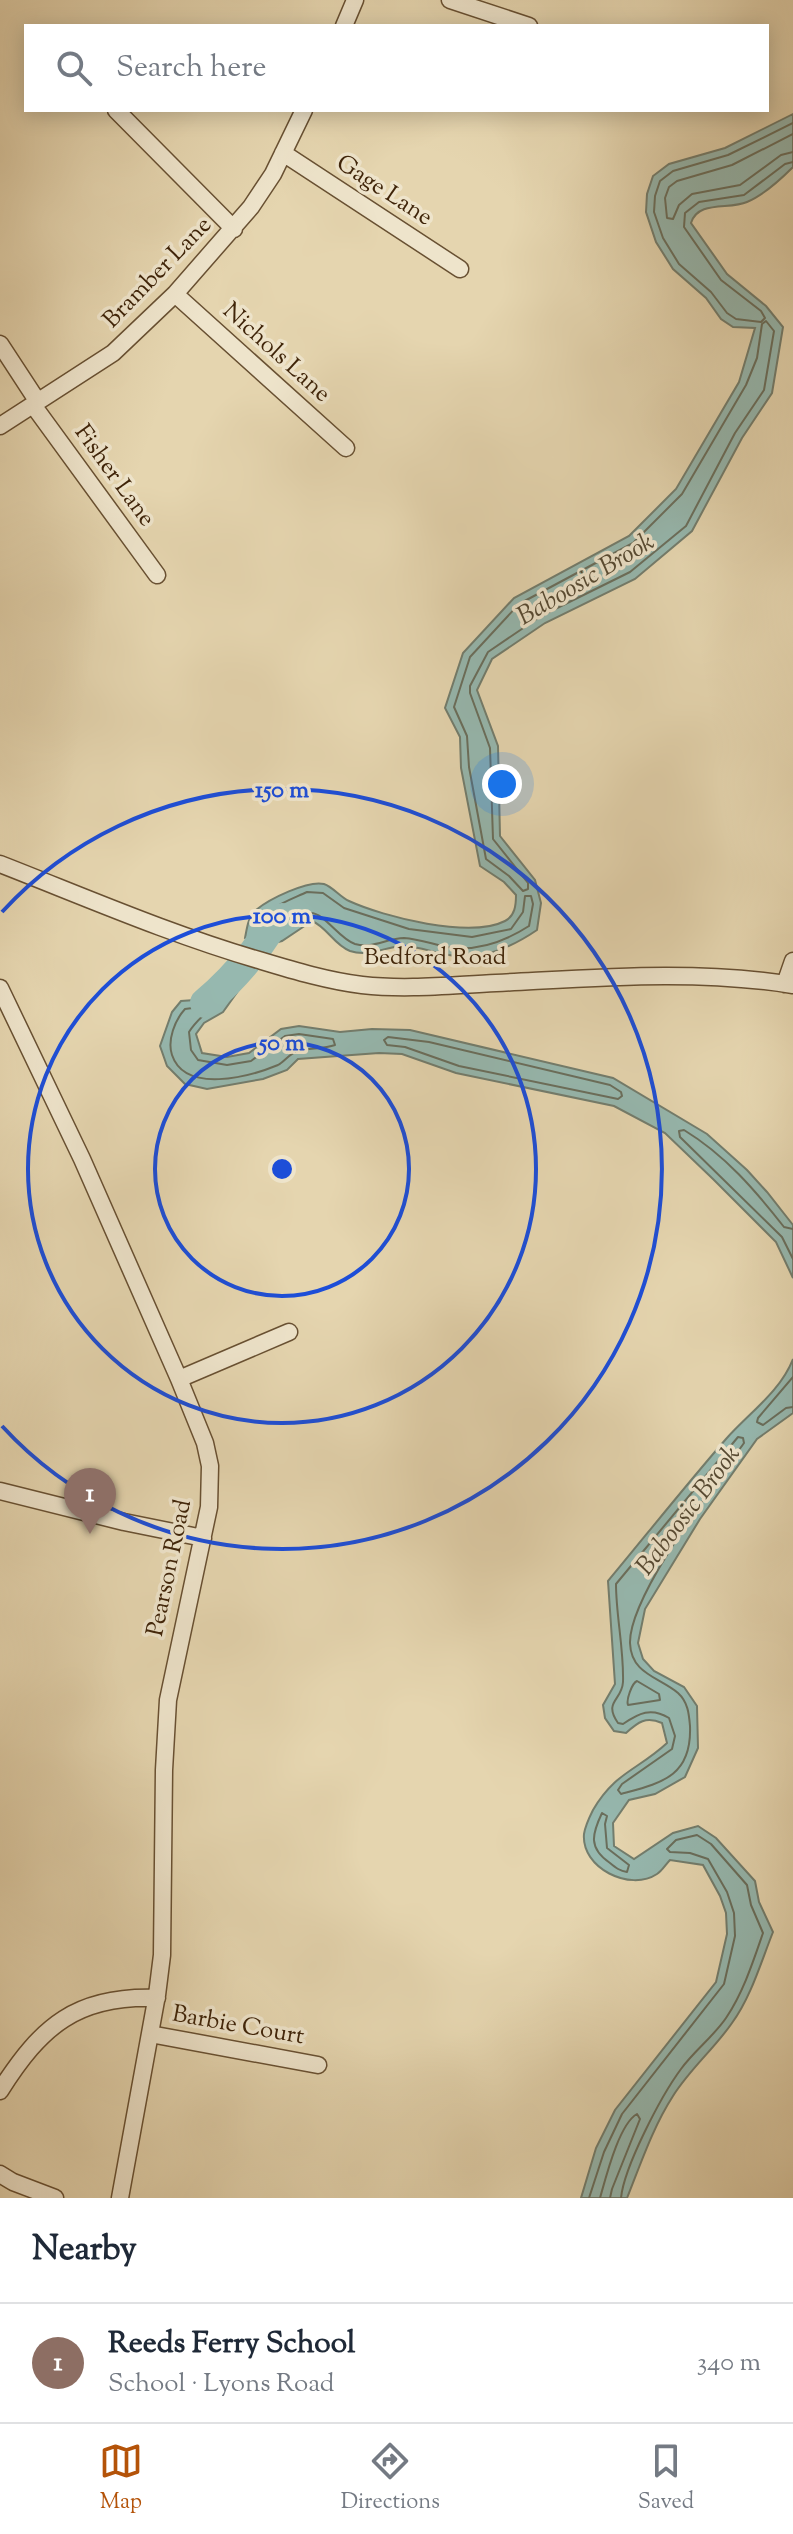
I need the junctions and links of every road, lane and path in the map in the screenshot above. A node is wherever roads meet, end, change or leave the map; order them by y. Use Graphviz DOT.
graph roads {
  1 [pos="355,0"];
  2 [pos="450,0"];
  3 [pos="345,24"];
  4 [pos="523,24"];
  5 [pos="118,112"];
  6 [pos="303,112"];
  7 [pos="283,153"];
  8 [pos="234,229"];
  9 [pos="460,269"];
  10 [pos="175,294"];
  11 [pos="0,344"];
  12 [pos="36,403"];
  13 [pos="0,426"];
  14 [pos="346,448"];
  15 [pos="157,575"];
  16 [pos="0,864"];
  17 [pos="793,961"];
  18 [pos="789,985"];
  19 [pos="0,988"];
  20 [pos="289,1332"];
  21 [pos="179,1379"];
  22 [pos="0,1491"];
  23 [pos="203,1538"];
  24 [pos="157,1998"];
  25 [pos="150,2034"];
  26 [pos="318,2065"];
  27 [pos="0,2091"];
  28 [pos="0,2174"];
  29 [pos="55,2198"];
  30 [pos="120,2198"];
  1 -- 3 [label="street"];
  2 -- 4 [label="street"];
  5 -- 8 [label="street"];
  6 -- 7 [label="street, Bramber Lane"];
  7 -- 8 [label="street, Bramber Lane"];
  7 -- 9 [label="street, Gage Lane"];
  8 -- 10 [label="street, Bramber Lane"];
  10 -- 12 [label="street, Bramber Lane"];
  10 -- 14 [label="street, Nichols Lane"];
  11 -- 12 [label="street, Fisher Lane"];
  12 -- 13 [label="street, Bramber Lane"];
  12 -- 15 [label="street, Fisher Lane"];
  16 -- 18 [label="street, Bedford Road"];
  17 -- 18 [label="street"];
  19 -- 21 [label="street, Pearson Road"];
  20 -- 21 [label="street"];
  21 -- 23 [label="street, Pearson Road"];
  22 -- 23 [label="street"];
  23 -- 24 [label="street, Pearson Road"];
  24 -- 25 [label="street, Pearson Road"];
  24 -- 27 [label="street"];
  25 -- 26 [label="street, Barbie Court"];
  25 -- 30 [label="street, Pearson Road"];
  28 -- 29 [label="street"];
}
